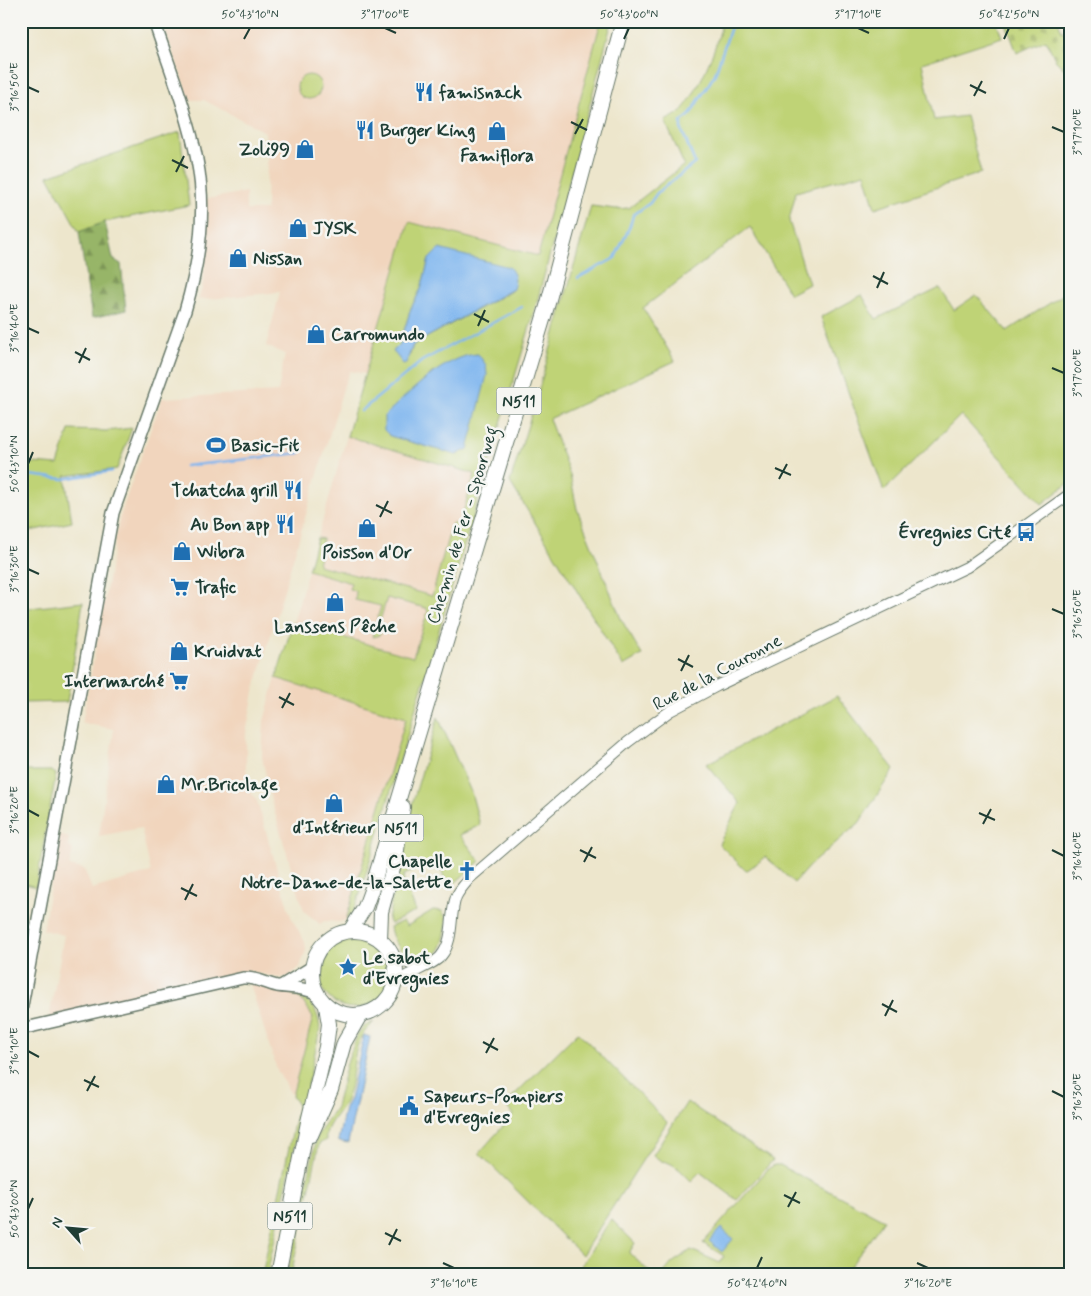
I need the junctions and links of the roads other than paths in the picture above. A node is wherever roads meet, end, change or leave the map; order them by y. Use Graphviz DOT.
graph roads {
  1 [pos="154,21"];
  2 [pos="623,21"];
  3 [pos="1070,494"];
  4 [pos="405,778"];
  5 [pos="350,931"];
  6 [pos="380,940"];
  7 [pos="393,957"];
  8 [pos="424,966"];
  9 [pos="312,967"];
  10 [pos="395,983"];
  11 [pos="281,986"];
  12 [pos="316,993"];
  13 [pos="326,1006"];
  14 [pos="21,1011"];
  15 [pos="360,1015"];
  16 [pos="21,1029"];
  17 [pos="303,1157"];
  18 [pos="278,1275"];
  1 -- 14 [label="main road"];
  2 -- 4 [label="highway, Chemin de Fer - Spoorweg / N511"];
  3 -- 8 [label="street, Rue de la Couronne"];
  4 -- 5 [label="highway, Chemin de Fer - Spoorweg / N511"];
  4 -- 6 [label="highway, Chemin de Fer - Spoorweg / N511"];
  5 -- 6 [label="highway"];
  5 -- 9 [label="highway"];
  6 -- 7 [label="highway"];
  7 -- 8 [label="street"];
  7 -- 10 [label="highway"];
  8 -- 10 [label="street, Rue de la Couronne"];
  9 -- 11 [label="main road"];
  9 -- 12 [label="highway"];
  10 -- 15 [label="highway"];
  11 -- 12 [label="main road"];
  11 -- 16 [label="main road"];
  12 -- 13 [label="highway"];
  13 -- 15 [label="highway"];
  13 -- 17 [label="highway, N511"];
  15 -- 17 [label="highway, N511"];
  17 -- 18 [label="highway, N511"];
}
